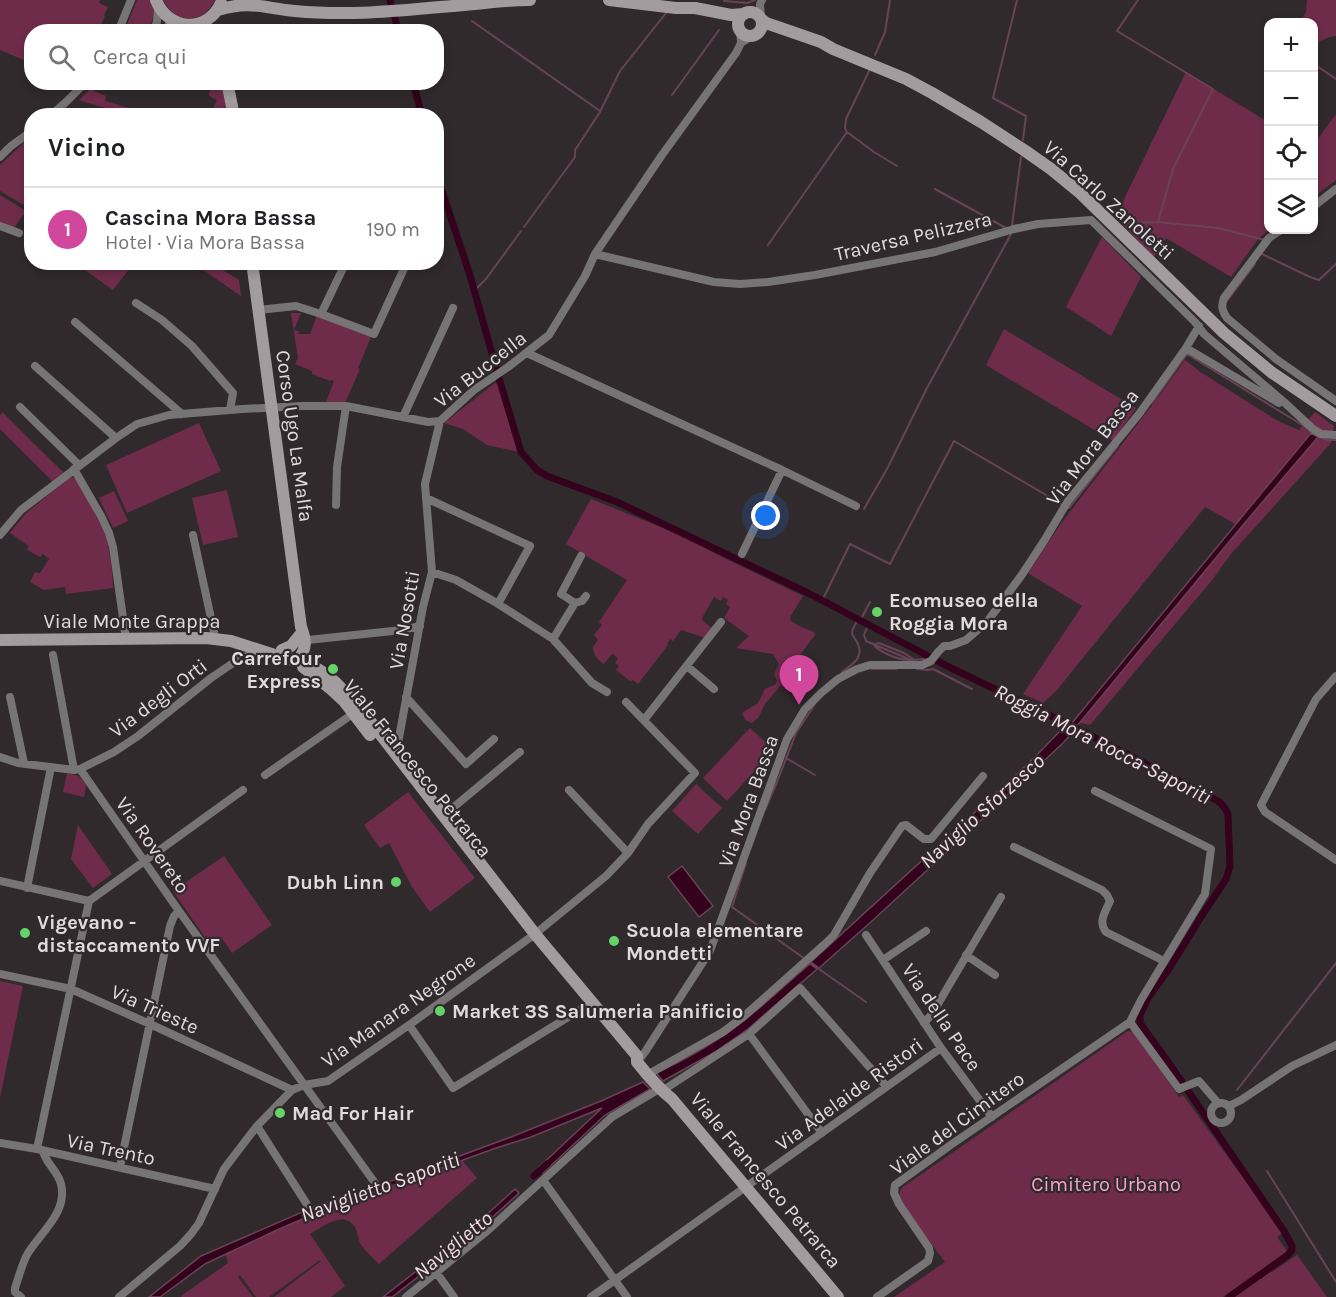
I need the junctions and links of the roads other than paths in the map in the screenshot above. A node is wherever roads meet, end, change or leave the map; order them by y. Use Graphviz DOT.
graph roads {
  1 [pos="131,0"];
  2 [pos="530,0"];
  3 [pos="609,0"];
  4 [pos="254,2"];
  5 [pos="761,2"];
  6 [pos="157,3"];
  7 [pos="219,7"];
  8 [pos="676,8"];
  9 [pos="746,13"];
  10 [pos="121,24"];
  11 [pos="156,24"];
  12 [pos="183,24"];
  13 [pos="198,24"];
  14 [pos="212,24"];
  15 [pos="758,26"];
  16 [pos="740,33"];
  17 [pos="78,90"];
  18 [pos="229,90"];
  19 [pos="58,108"];
  20 [pos="232,108"];
  21 [pos="24,137"];
  22 [pos="0,157"];
  23 [pos="1336,189"];
  24 [pos="1318,203"];
  25 [pos="0,226"];
  26 [pos="19,233"];
  27 [pos="1276,234"];
  28 [pos="595,254"];
  29 [pos="253,270"];
  30 [pos="342,270"];
  31 [pos="403,270"];
  32 [pos="136,303"];
  33 [pos="453,308"];
  34 [pos="258,310"];
  35 [pos="321,314"];
  36 [pos="75,322"];
  37 [pos="1198,326"];
  38 [pos="1186,348"];
  39 [pos="527,352"];
  40 [pos="35,366"];
  41 [pos="1334,400"];
  42 [pos="346,406"];
  43 [pos="21,407"];
  44 [pos="271,408"];
  45 [pos="230,410"];
  46 [pos="1294,412"];
  47 [pos="182,414"];
  48 [pos="1336,416"];
  49 [pos="402,417"];
  50 [pos="440,421"];
  51 [pos="1336,435"];
  52 [pos="116,438"];
  53 [pos="76,467"];
  54 [pos="782,470"];
  55 [pos="426,498"];
  56 [pos="336,505"];
  57 [pos="856,506"];
  58 [pos="0,535"];
  59 [pos="193,535"];
  60 [pos="742,554"];
  61 [pos="581,556"];
  62 [pos="432,572"];
  63 [pos="586,596"];
  64 [pos="575,603"];
  65 [pos="498,604"];
  66 [pos="721,622"];
  67 [pos="420,626"];
  68 [pos="302,629"];
  69 [pos="0,632"];
  70 [pos="125,632"];
  71 [pos="214,632"];
  72 [pos="553,639"];
  73 [pos="0,640"];
  74 [pos="259,650"];
  75 [pos="282,650"];
  76 [pos="53,655"];
  77 [pos="298,660"];
  78 [pos="687,666"];
  79 [pos="321,671"];
  80 [pos="1336,676"];
  81 [pos="714,689"];
  82 [pos="607,692"];
  83 [pos="406,697"];
  84 [pos="10,698"];
  85 [pos="626,702"];
  86 [pos="354,713"];
  87 [pos="644,720"];
  88 [pos="494,739"];
  89 [pos="520,752"];
  90 [pos="396,754"];
  91 [pos="0,756"];
  92 [pos="24,763"];
  93 [pos="51,767"];
  94 [pos="77,769"];
  95 [pos="265,775"];
  96 [pos="983,776"];
  97 [pos="243,790"];
  98 [pos="569,790"];
  99 [pos="1095,791"];
  100 [pos="443,816"];
  101 [pos="1014,847"];
  102 [pos="628,853"];
  103 [pos="1336,860"];
  104 [pos="144,861"];
  105 [pos="0,881"];
  106 [pos="27,888"];
  107 [pos="1001,897"];
  108 [pos="89,901"];
  109 [pos="178,911"];
  110 [pos="926,931"];
  111 [pos="866,935"];
  112 [pos="532,936"];
  113 [pos="966,955"];
  114 [pos="883,960"];
  115 [pos="1164,961"];
  116 [pos="0,974"];
  117 [pos="995,975"];
  118 [pos="71,989"];
  119 [pos="589,1005"];
  120 [pos="1130,1022"];
  121 [pos="924,1023"];
  122 [pos="150,1024"];
  123 [pos="409,1025"];
  124 [pos="749,1034"];
  125 [pos="1336,1045"];
  126 [pos="940,1048"];
  127 [pos="637,1062"];
  128 [pos="655,1083"];
  129 [pos="304,1085"];
  130 [pos="886,1086"];
  131 [pos="292,1090"];
  132 [pos="1218,1103"];
  133 [pos="1229,1106"];
  134 [pos="992,1117"];
  135 [pos="256,1125"];
  136 [pos="822,1132"];
  137 [pos="0,1143"];
  138 [pos="40,1150"];
  139 [pos="120,1167"];
  140 [pos="543,1180"];
  141 [pos="375,1183"];
  142 [pos="215,1189"];
  143 [pos="743,1189"];
  144 [pos="308,1206"];
  145 [pos="436,1272"];
  146 [pos="615,1280"];
  147 [pos="21,1297"];
  148 [pos="119,1297"];
  149 [pos="406,1297"];
  150 [pos="454,1297"];
  151 [pos="591,1297"];
  152 [pos="627,1297"];
  153 [pos="828,1297"];
  154 [pos="838,1297"];
  155 [pos="878,1297"];
  1 -- 10 [label="street"];
  2 -- 4 [label="main road"];
  3 -- 8 [label="main road"];
  4 -- 7 [label="main road"];
  5 -- 9 [label="street"];
  5 -- 15 [label="street"];
  6 -- 11 [label="street"];
  6 -- 12 [label="main road"];
  7 -- 13 [label="main road"];
  7 -- 14 [label="main road"];
  8 -- 9 [label="main road"];
  8 -- 16 [label="main road"];
  9 -- 15 [label="main road"];
  9 -- 16 [label="main road"];
  15 -- 16 [label="main road"];
  15 -- 48 [label="main road, Via Carlo Zanoletti"];
  16 -- 28 [label="street, Via Buccella"];
  17 -- 19 [label="street"];
  18 -- 20 [label="main road"];
  21 -- 22 [label="street"];
  23 -- 24 [label="street"];
  25 -- 26 [label="street"];
  27 -- 41 [label="street"];
  28 -- 37 [label="street, Traversa Pelizzera"];
  28 -- 39 [label="street, Via Buccella"];
  29 -- 34 [label="main road, Corso Ugo La Malfa"];
  30 -- 35 [label="street"];
  31 -- 35 [label="street"];
  32 -- 45 [label="street"];
  33 -- 49 [label="street"];
  34 -- 35 [label="street"];
  34 -- 44 [label="main road, Corso Ugo La Malfa"];
  36 -- 47 [label="street"];
  37 -- 38 [label="street, Via Mora Bassa"];
  37 -- 46 [label="street, Traversa Pelizzera"];
  38 -- 46 [label="street"];
  38 -- 127 [label="street, Via Mora Bassa"];
  39 -- 50 [label="street, Via Buccella"];
  39 -- 54 [label="street"];
  40 -- 52 [label="street"];
  42 -- 44 [label="street, Via Buccella"];
  42 -- 49 [label="street, Via Buccella"];
  42 -- 56 [label="street"];
  43 -- 53 [label="street, Viale Monte Grappa"];
  44 -- 45 [label="street, Via Buccella"];
  44 -- 68 [label="main road, Corso Ugo La Malfa"];
  45 -- 47 [label="street, Via Buccella"];
  46 -- 51 [label="street"];
  47 -- 52 [label="street, Via Buccella"];
  49 -- 50 [label="street, Via Buccella"];
  50 -- 55 [label="street, Via Nosotti"];
  52 -- 53 [label="street, Via Buccella"];
  53 -- 58 [label="street, Via Buccella"];
  53 -- 70 [label="street, Viale Monte Grappa"];
  54 -- 57 [label="street"];
  54 -- 60 [label="street"];
  55 -- 62 [label="street, Via Nosotti"];
  55 -- 65 [label="street"];
  59 -- 71 [label="street"];
  61 -- 64 [label="street"];
  62 -- 65 [label="street"];
  62 -- 67 [label="street, Via Nosotti"];
  63 -- 64 [label="street"];
  64 -- 72 [label="street"];
  65 -- 72 [label="street"];
  66 -- 78 [label="street"];
  67 -- 68 [label="street"];
  67 -- 83 [label="street, Via Nosotti"];
  68 -- 75 [label="main road"];
  68 -- 77 [label="main road, Corso Ugo La Malfa"];
  68 -- 79 [label="main road, Corso Ugo La Malfa"];
  69 -- 70 [label="main road, Viale Monte Grappa"];
  70 -- 71 [label="main road, Viale Monte Grappa"];
  71 -- 75 [label="main road, Viale Monte Grappa"];
  72 -- 82 [label="street"];
  73 -- 74 [label="main road, Viale Monte Grappa"];
  74 -- 77 [label="main road, Viale Monte Grappa"];
  74 -- 94 [label="street, Via degli Orti"];
  75 -- 77 [label="main road, Viale Monte Grappa"];
  76 -- 94 [label="street"];
  77 -- 79 [label="main road, Viale Francesco Petrarca"];
  77 -- 86 [label="main road, Viale Francesco Petrarca"];
  78 -- 81 [label="street"];
  78 -- 87 [label="street"];
  79 -- 90 [label="main road, Viale Francesco Petrarca"];
  80 -- 103 [label="street"];
  83 -- 88 [label="street"];
  83 -- 90 [label="street, Via Nosotti"];
  84 -- 92 [label="street"];
  85 -- 87 [label="street"];
  86 -- 95 [label="street"];
  86 -- 112 [label="main road, Viale Francesco Petrarca"];
  87 -- 102 [label="street, Via Manara Negrone"];
  89 -- 100 [label="street"];
  90 -- 100 [label="main road, Viale Francesco Petrarca"];
  91 -- 92 [label="street"];
  92 -- 93 [label="street"];
  93 -- 94 [label="street"];
  93 -- 106 [label="street"];
  94 -- 104 [label="street, Via Rovereto"];
  96 -- 128 [label="street"];
  97 -- 104 [label="street"];
  98 -- 102 [label="street"];
  99 -- 115 [label="street"];
  100 -- 112 [label="main road, Viale Francesco Petrarca"];
  101 -- 115 [label="street"];
  102 -- 112 [label="street, Via Manara Negrone"];
  104 -- 108 [label="street"];
  104 -- 109 [label="street, Via Rovereto"];
  105 -- 106 [label="street"];
  106 -- 108 [label="street"];
  107 -- 113 [label="street"];
  108 -- 118 [label="street"];
  109 -- 122 [label="street"];
  109 -- 129 [label="street, Via Rovereto"];
  110 -- 114 [label="street"];
  111 -- 114 [label="street, Via della Pace"];
  112 -- 119 [label="main road, Viale Francesco Petrarca"];
  112 -- 123 [label="street, Via Manara Negrone"];
  113 -- 117 [label="street"];
  113 -- 121 [label="street"];
  114 -- 121 [label="street, Via della Pace"];
  115 -- 120 [label="street"];
  116 -- 118 [label="street, Via Trieste"];
  118 -- 122 [label="street, Via Trieste"];
  118 -- 138 [label="street"];
  119 -- 123 [label="street"];
  119 -- 127 [label="main road, Viale Francesco Petrarca"];
  120 -- 132 [label="street"];
  120 -- 134 [label="street, Viale del Cimitero"];
  121 -- 126 [label="street, Via della Pace"];
  122 -- 131 [label="street, Via Trieste"];
  122 -- 139 [label="street"];
  123 -- 129 [label="street, Via Manara Negrone"];
  124 -- 128 [label="street"];
  124 -- 130 [label="street"];
  124 -- 136 [label="street"];
  125 -- 133 [label="street"];
  126 -- 130 [label="street, Via Adelaide Ristori"];
  126 -- 134 [label="street, Via della Pace"];
  127 -- 128 [label="main road, Viale Francesco Petrarca"];
  128 -- 140 [label="street"];
  128 -- 143 [label="main road, Viale Francesco Petrarca"];
  129 -- 131 [label="street, Via Manara Negrone"];
  129 -- 141 [label="street, Via Rovereto"];
  130 -- 136 [label="street, Via Adelaide Ristori"];
  131 -- 135 [label="street, Via Manara Negrone"];
  132 -- 133 [label="street"];
  132 -- 133 [label="street"];
  134 -- 155 [label="street, Viale del Cimitero"];
  135 -- 142 [label="street, Via Manara Negrone"];
  135 -- 144 [label="street"];
  136 -- 143 [label="street, Via Adelaide Ristori"];
  137 -- 138 [label="street, Via Trento"];
  138 -- 139 [label="street, Via Trento"];
  138 -- 147 [label="street"];
  139 -- 142 [label="street, Via Trento"];
  140 -- 145 [label="street"];
  140 -- 146 [label="street"];
  142 -- 148 [label="street, Via Manara Negrone"];
  143 -- 146 [label="street, Via Adelaide Ristori"];
  143 -- 153 [label="main road, Viale Francesco Petrarca"];
  143 -- 154 [label="main road, Viale Francesco Petrarca"];
  145 -- 149 [label="street"];
  145 -- 150 [label="street"];
  146 -- 151 [label="street, Via Adelaide Ristori"];
  146 -- 152 [label="street"];
}
